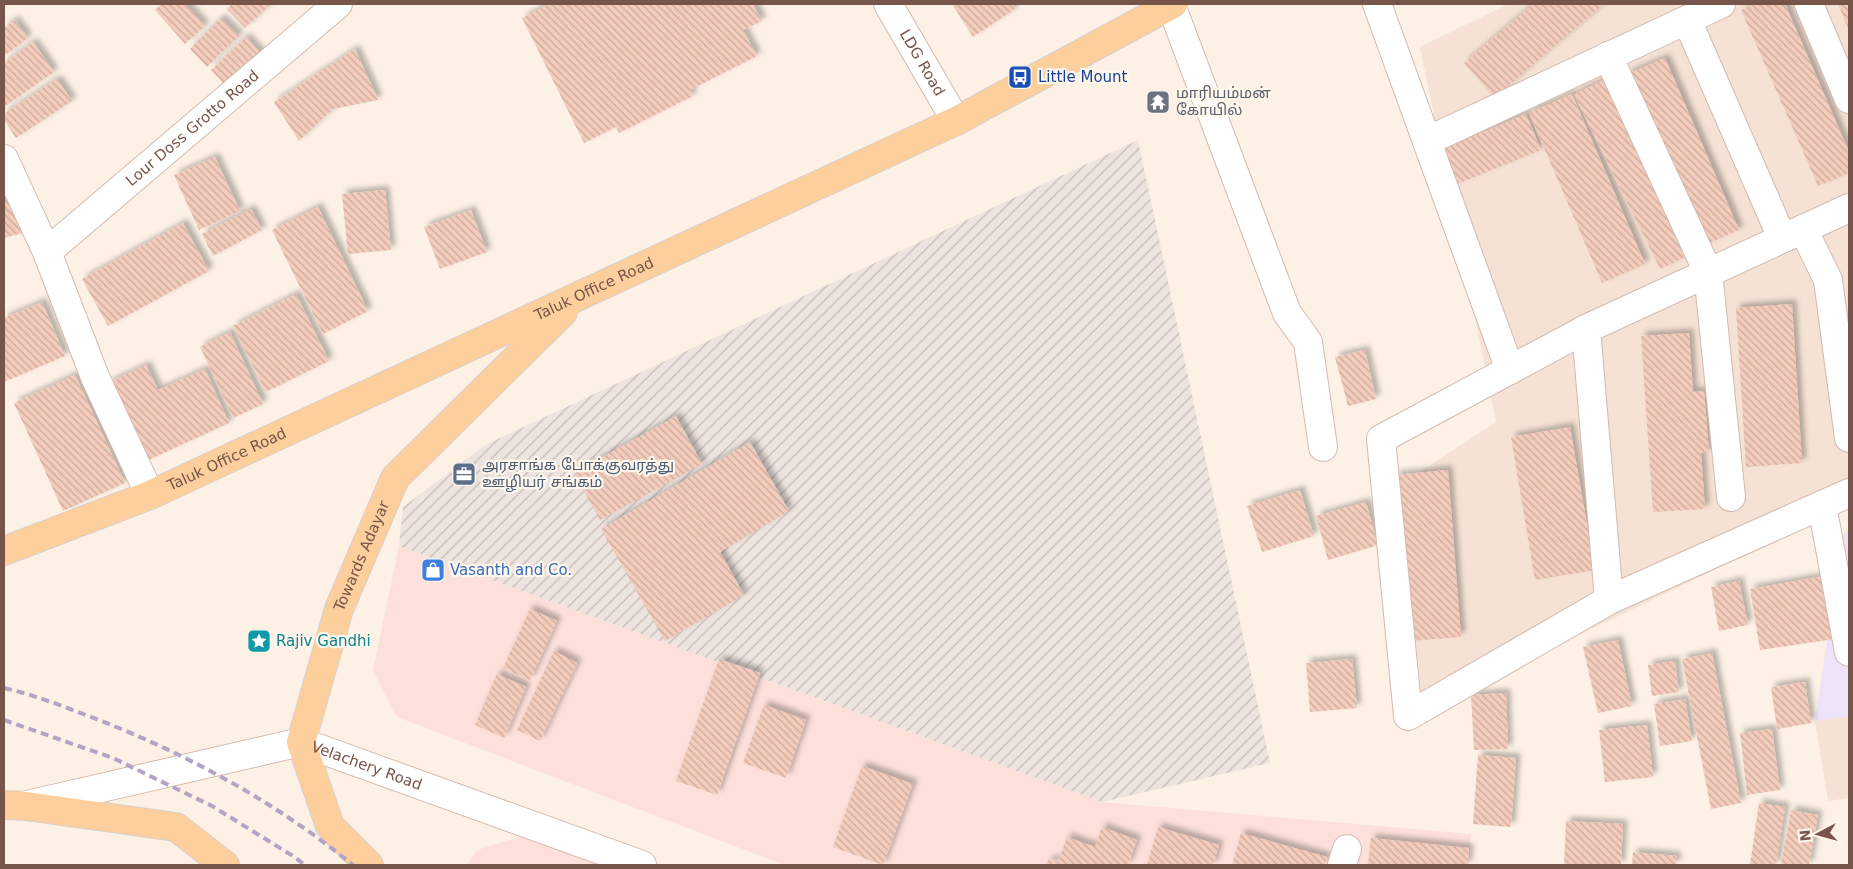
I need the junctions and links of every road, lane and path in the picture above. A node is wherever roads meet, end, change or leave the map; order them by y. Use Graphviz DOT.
graph roads {
  1 [pos="338,4"];
  2 [pos="888,4"];
  3 [pos="1172,4"];
  4 [pos="1377,4"];
  5 [pos="1721,4"];
  6 [pos="1809,4"];
  7 [pos="1687,20"];
  8 [pos="1608,56"];
  9 [pos="1849,99"];
  10 [pos="956,121"];
  11 [pos="1427,141"];
  12 [pos="4,159"];
  13 [pos="1849,208"];
  14 [pos="1793,234"];
  15 [pos="47,252"];
  16 [pos="1708,272"];
  17 [pos="577,298"];
  18 [pos="1586,329"];
  19 [pos="1510,370"];
  20 [pos="1849,438"];
  21 [pos="1323,447"];
  22 [pos="1849,493"];
  23 [pos="150,495"];
  24 [pos="1731,496"];
  25 [pos="1822,506"];
  26 [pos="4,551"];
  27 [pos="1609,600"];
  28 [pos="1849,652"];
  29 [pos="301,742"];
  30 [pos="15,805"];
  31 [pos="225,865"];
  32 [pos="369,865"];
  33 [pos="642,865"];
  1 -- 15 [label="street, Lour Doss Grotto Road"];
  2 -- 10 [label="street, LDG Road"];
  3 -- 10 [label="main road, Taluk Office Road"];
  3 -- 21 [label="street"];
  4 -- 11 [label="street"];
  5 -- 7 [label="street"];
  6 -- 9 [label="street"];
  7 -- 8 [label="street"];
  7 -- 14 [label="street"];
  8 -- 11 [label="street"];
  8 -- 16 [label="street"];
  10 -- 17 [label="main road, Taluk Office Road"];
  11 -- 19 [label="street"];
  12 -- 15 [label="street"];
  13 -- 14 [label="street"];
  14 -- 16 [label="street"];
  14 -- 20 [label="street"];
  15 -- 23 [label="street"];
  16 -- 18 [label="street"];
  16 -- 24 [label="street"];
  17 -- 23 [label="main road, Taluk Office Road"];
  17 -- 29 [label="main road, Towards Adayar"];
  18 -- 19 [label="street"];
  18 -- 27 [label="street"];
  19 -- 27 [label="street"];
  22 -- 25 [label="street"];
  23 -- 26 [label="main road, Taluk Office Road"];
  25 -- 27 [label="street"];
  25 -- 28 [label="street"];
  29 -- 30 [label="street, Velachery Road"];
  29 -- 32 [label="main road"];
  29 -- 33 [label="street, Velachery Road"];
  30 -- 31 [label="main road"];
}
